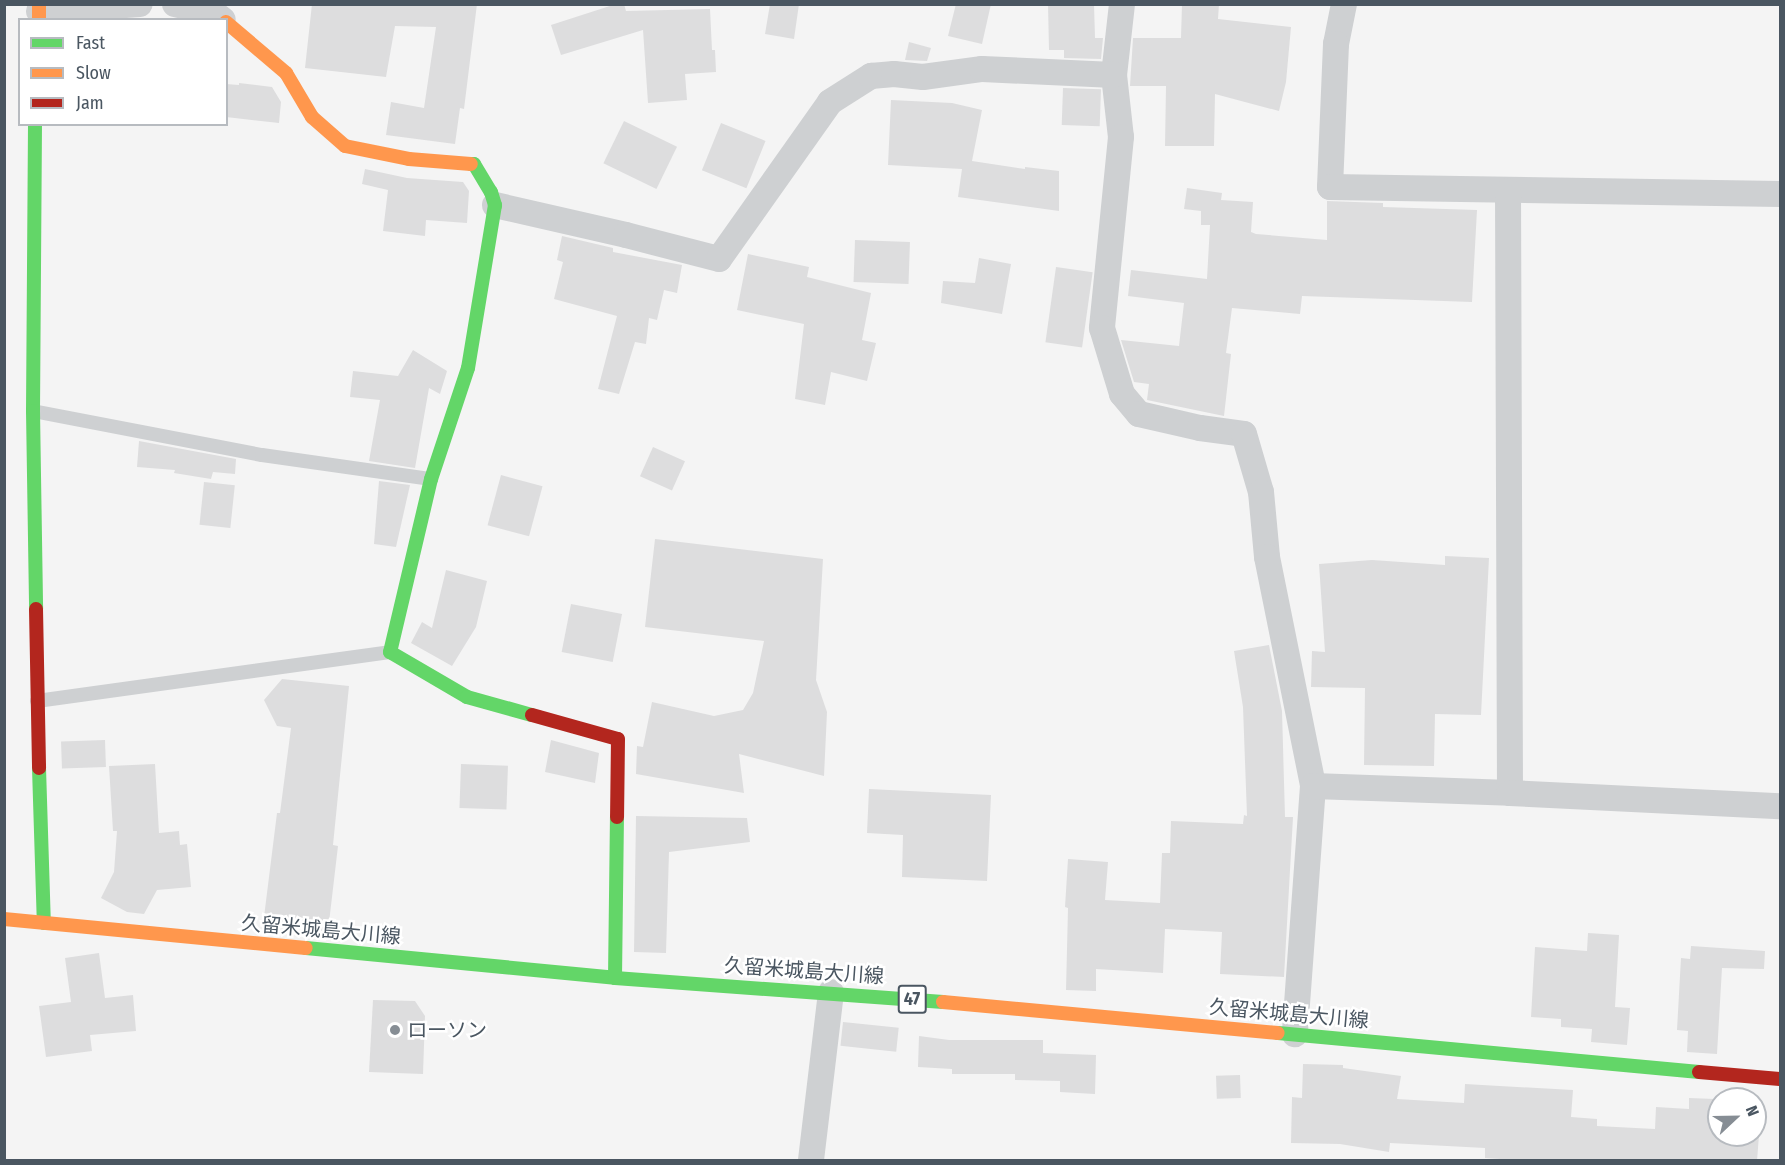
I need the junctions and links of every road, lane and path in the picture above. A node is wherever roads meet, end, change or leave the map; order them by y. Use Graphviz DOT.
graph roads {
  1 [pos="140,4"];
  2 [pos="175,4"];
  3 [pos="1122,4"];
  4 [pos="1344,4"];
  5 [pos="39,12"];
  6 [pos="220,18"];
  7 [pos="228,23"];
  8 [pos="1114,75"];
  9 [pos="35,126"];
  10 [pos="1508,191"];
  11 [pos="1780,194"];
  12 [pos="495,205"];
  13 [pos="33,411"];
  14 [pos="431,479"];
  15 [pos="390,652"];
  16 [pos="37,701"];
  17 [pos="1313,786"];
  18 [pos="1510,793"];
  19 [pos="1780,806"];
  20 [pos="4,920"];
  21 [pos="44,923"];
  22 [pos="615,978"];
  23 [pos="831,992"];
  24 [pos="1295,1034"];
  25 [pos="1780,1079"];
  26 [pos="811,1161"];
  1 -- 5 [label="street"];
  2 -- 6 [label="street"];
  3 -- 8 [label="street"];
  4 -- 10 [label="street"];
  7 -- 12 [label="main road"];
  8 -- 12 [label="street"];
  8 -- 17 [label="street"];
  9 -- 13 [label="main road"];
  10 -- 11 [label="street"];
  10 -- 18 [label="street"];
  12 -- 14 [label="main road"];
  13 -- 14 [label="lane"];
  13 -- 16 [label="main road"];
  14 -- 15 [label="main road"];
  15 -- 16 [label="lane"];
  15 -- 22 [label="main road"];
  16 -- 21 [label="main road"];
  17 -- 18 [label="street"];
  17 -- 24 [label="street"];
  18 -- 19 [label="street"];
  20 -- 21 [label="main road, 久留米城島大川線 / 47"];
  21 -- 22 [label="main road, 久留米城島大川線 / 47"];
  22 -- 23 [label="main road, 久留米城島大川線 / 47"];
  23 -- 24 [label="main road, 久留米城島大川線 / 47"];
  23 -- 26 [label="street"];
  24 -- 25 [label="main road, 久留米城島大川線 / 47"];
}
